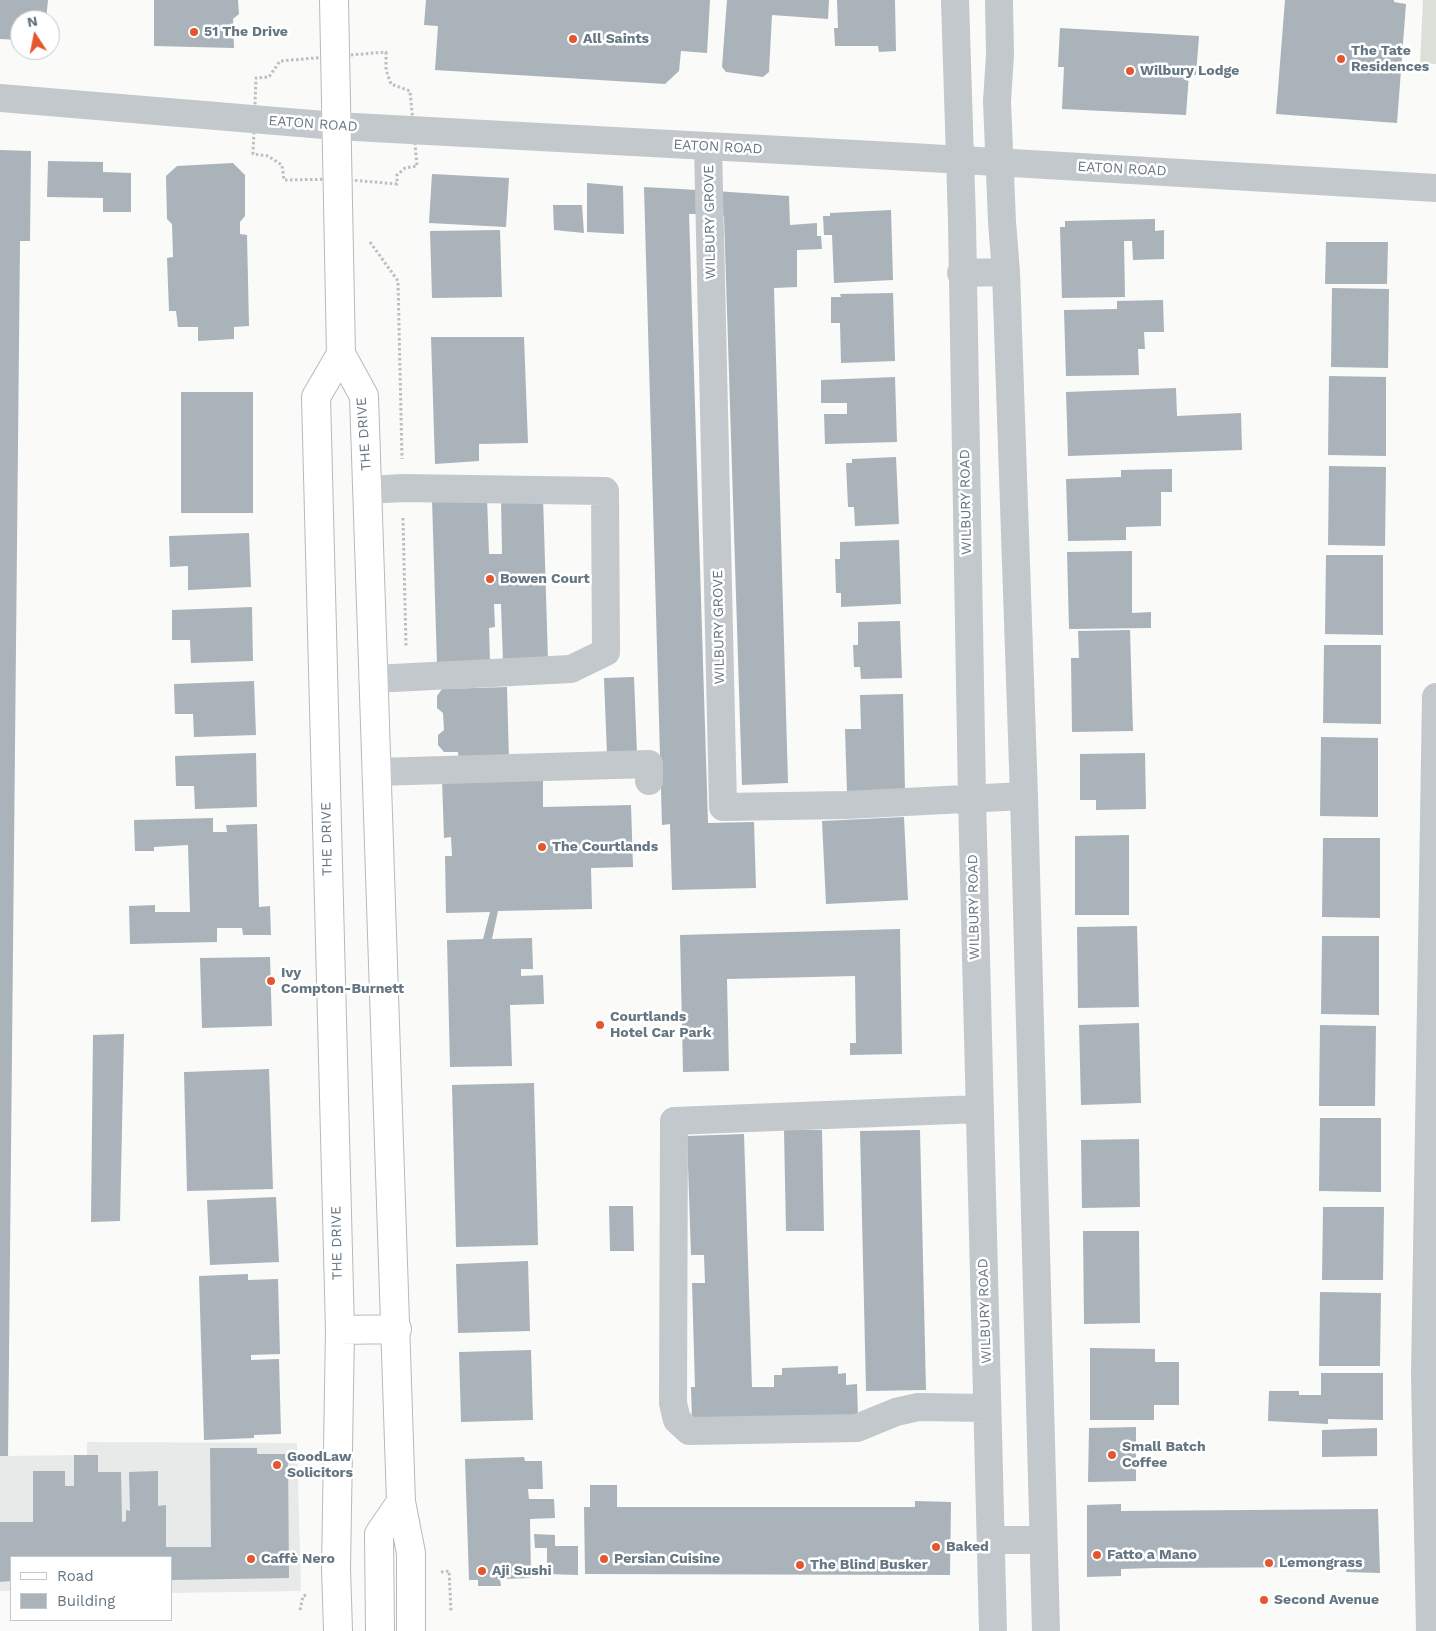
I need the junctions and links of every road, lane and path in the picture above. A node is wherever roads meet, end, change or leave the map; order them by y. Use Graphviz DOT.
graph roads {
  1 [pos="334,0"];
  2 [pos="955,0"];
  3 [pos="999,0"];
  4 [pos="957,54"];
  5 [pos="1000,55"];
  6 [pos="0,98"];
  7 [pos="336,126"];
  8 [pos="708,146"];
  9 [pos="959,161"];
  10 [pos="1000,163"];
  11 [pos="1436,188"];
  12 [pos="961,272"];
  13 [pos="1006,272"];
  14 [pos="341,354"];
  15 [pos="367,490"];
  16 [pos="373,679"];
  17 [pos="1436,697"];
  18 [pos="376,772"];
  19 [pos="649,781"];
  20 [pos="1024,796"];
  21 [pos="972,798"];
  22 [pos="979,1109"];
  23 [pos="396,1329"];
  24 [pos="340,1330"];
  25 [pos="987,1408"];
  26 [pos="401,1502"];
  27 [pos="991,1540"];
  28 [pos="1042,1540"];
  29 [pos="440,1572"];
  30 [pos="451,1611"];
  31 [pos="338,1631"];
  32 [pos="380,1631"];
  33 [pos="411,1631"];
  34 [pos="993,1631"];
  35 [pos="1046,1631"];
  36 [pos="1430,1631"];
  1 -- 7 [label="main road, THE DRIVE"];
  2 -- 4 [label="street, WILBURY ROAD"];
  3 -- 5 [label="street"];
  4 -- 5 [label="street"];
  4 -- 9 [label="street, WILBURY ROAD"];
  5 -- 10 [label="street"];
  6 -- 7 [label="street, EATON ROAD"];
  7 -- 8 [label="street, EATON ROAD"];
  7 -- 14 [label="main road, THE DRIVE"];
  8 -- 9 [label="street, EATON ROAD"];
  8 -- 21 [label="street, WILBURY GROVE"];
  9 -- 10 [label="street, EATON ROAD"];
  9 -- 12 [label="street, WILBURY ROAD"];
  10 -- 11 [label="street, EATON ROAD"];
  10 -- 13 [label="street"];
  12 -- 13 [label="street"];
  12 -- 21 [label="street, WILBURY ROAD"];
  13 -- 20 [label="street"];
  14 -- 15 [label="main road, THE DRIVE"];
  14 -- 24 [label="main road, THE DRIVE"];
  15 -- 16 [label="main road, THE DRIVE"];
  15 -- 16 [label="street"];
  16 -- 18 [label="main road, THE DRIVE"];
  17 -- 36 [label="street"];
  18 -- 19 [label="street"];
  18 -- 23 [label="main road, THE DRIVE"];
  20 -- 21 [label="street, WILBURY GROVE"];
  20 -- 28 [label="street"];
  21 -- 22 [label="street, WILBURY ROAD"];
  22 -- 25 [label="street, WILBURY ROAD"];
  22 -- 25 [label="street"];
  23 -- 24 [label="main road"];
  23 -- 26 [label="main road, THE DRIVE"];
  24 -- 31 [label="main road, THE DRIVE"];
  25 -- 27 [label="street, WILBURY ROAD"];
  26 -- 32 [label="main road"];
  26 -- 33 [label="main road, THE DRIVE"];
  27 -- 28 [label="street"];
  27 -- 34 [label="street, WILBURY ROAD"];
  28 -- 35 [label="street"];
  29 -- 30 [label="path"];
}
